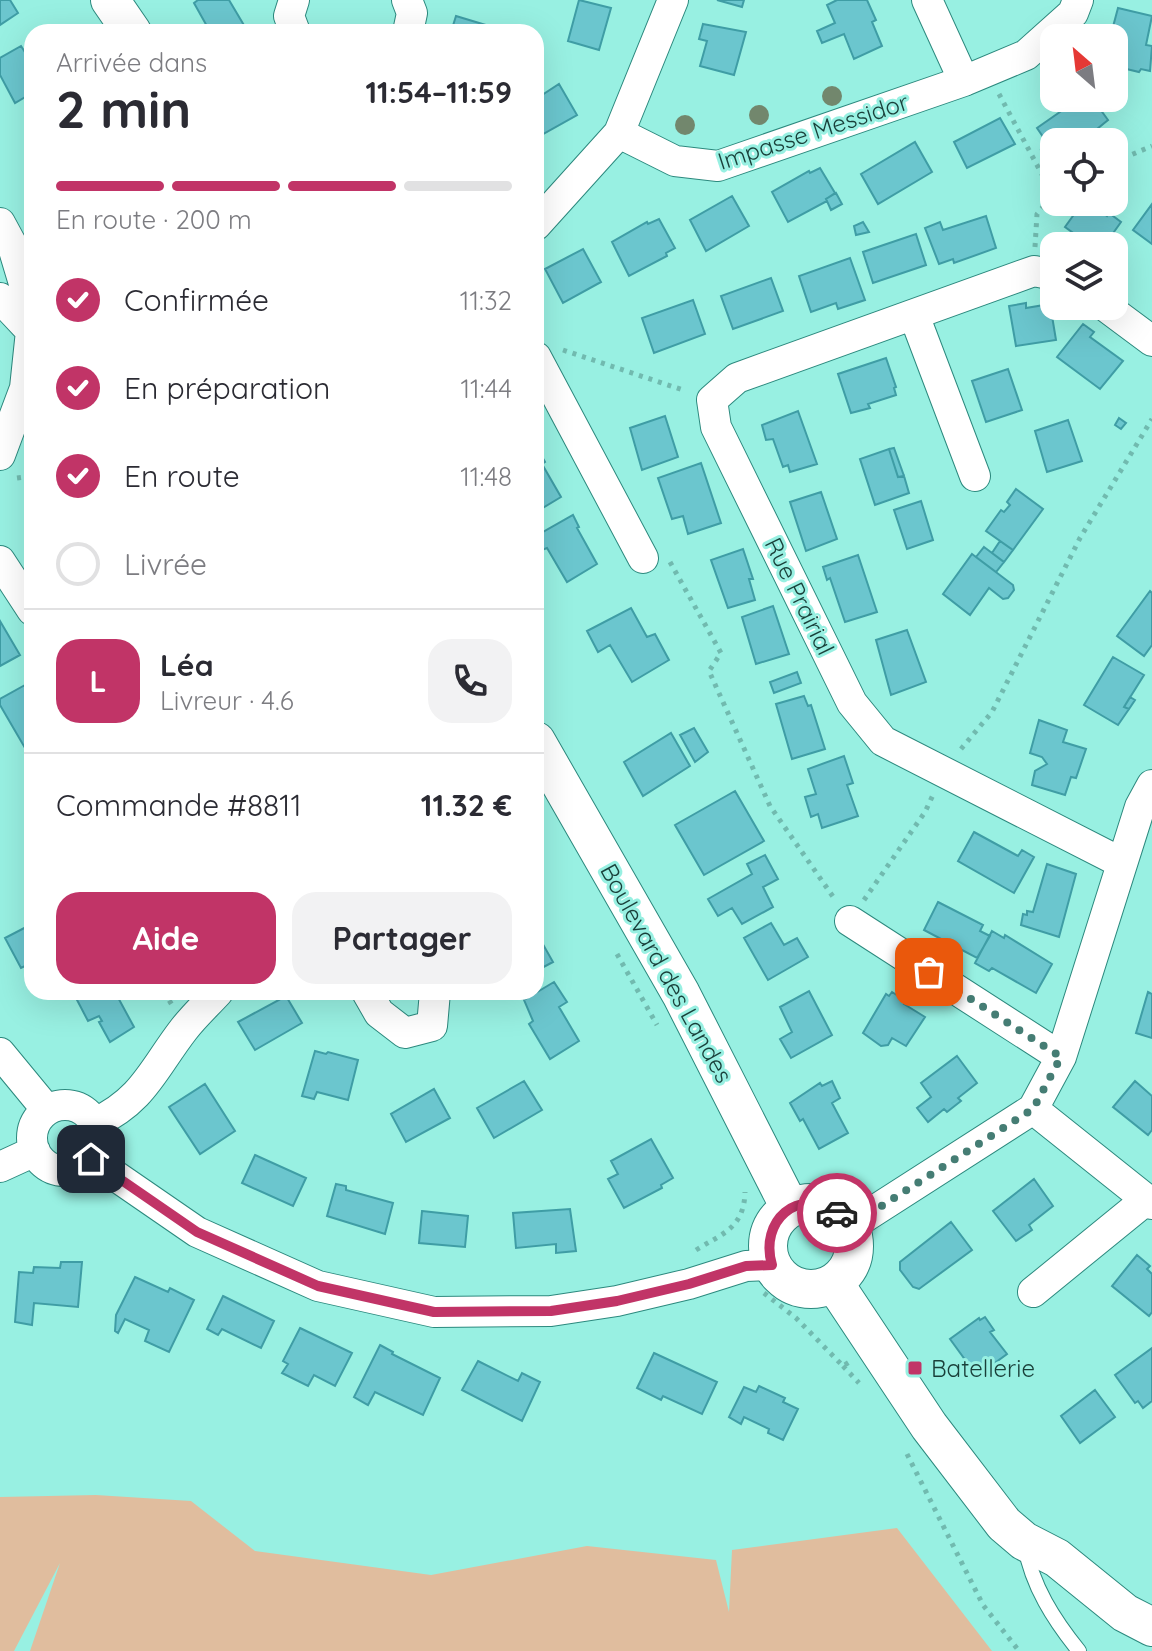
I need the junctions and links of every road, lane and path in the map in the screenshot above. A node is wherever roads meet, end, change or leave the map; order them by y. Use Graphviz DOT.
graph roads {
  1 [pos="110,0"];
  2 [pos="294,0"];
  3 [pos="407,0"];
  4 [pos="673,0"];
  5 [pos="927,0"];
  6 [pos="1078,0"];
  7 [pos="126,24"];
  8 [pos="292,24"];
  9 [pos="410,24"];
  10 [pos="975,76"];
  11 [pos="619,133"];
  12 [pos="1152,146"];
  13 [pos="1128,156"];
  14 [pos="1040,174"];
  15 [pos="1040,211"];
  16 [pos="544,216"];
  17 [pos="0,223"];
  18 [pos="1040,239"];
  19 [pos="1040,274"];
  20 [pos="24,284"];
  21 [pos="0,298"];
  22 [pos="914,315"];
  23 [pos="1124,320"];
  24 [pos="24,324"];
  25 [pos="1152,341"];
  26 [pos="544,351"];
  27 [pos="544,353"];
  28 [pos="24,391"];
  29 [pos="712,400"];
  30 [pos="1152,419"];
  31 [pos="0,455"];
  32 [pos="975,476"];
  33 [pos="655,557"];
  34 [pos="0,561"];
  35 [pos="24,598"];
  36 [pos="544,755"];
  37 [pos="943,772"];
  38 [pos="1152,785"];
  39 [pos="1122,863"];
  40 [pos="850,921"];
  41 [pos="613,947"];
  42 [pos="211,1000"];
  43 [pos="372,1000"];
  44 [pos="434,1000"];
  45 [pos="660,1029"];
  46 [pos="0,1053"];
  47 [pos="1061,1057"];
  48 [pos="1033,1109"];
  49 [pos="47,1110"];
  50 [pos="95,1123"];
  51 [pos="35,1151"];
  52 [pos="91,1159"];
  53 [pos="0,1167"];
  54 [pos="745,1180"];
  55 [pos="1149,1202"];
  56 [pos="790,1208"];
  57 [pos="849,1227"];
  58 [pos="766,1277"];
  59 [pos="834,1283"];
  60 [pos="689,1284"];
  61 [pos="1033,1292"];
  62 [pos="876,1343"];
  63 [pos="843,1366"];
  64 [pos="862,1386"];
  65 [pos="906,1453"];
  66 [pos="1024,1541"];
  67 [pos="1152,1627"];
  68 [pos="1019,1651"];
  69 [pos="1079,1651"];
  1 -- 7 [label="street"];
  2 -- 8 [label="street"];
  3 -- 9 [label="street"];
  4 -- 11 [label="street"];
  5 -- 10 [label="street"];
  6 -- 10 [label="street, Impasse Messidor"];
  10 -- 11 [label="street, Impasse Messidor"];
  10 -- 14 [label="path"];
  11 -- 16 [label="street"];
  12 -- 13 [label="path"];
  15 -- 18 [label="path"];
  17 -- 20 [label="street"];
  19 -- 22 [label="street"];
  21 -- 24 [label="street"];
  22 -- 29 [label="street"];
  22 -- 32 [label="street"];
  23 -- 25 [label="street"];
  26 -- 29 [label="path"];
  27 -- 33 [label="street"];
  28 -- 31 [label="street"];
  29 -- 37 [label="street, Rue Prairial"];
  30 -- 37 [label="path"];
  33 -- 40 [label="path"];
  34 -- 35 [label="street"];
  36 -- 56 [label="street, Boulevard des Landes"];
  37 -- 39 [label="street, Rue Prairial"];
  37 -- 40 [label="path"];
  38 -- 39 [label="street"];
  39 -- 47 [label="street"];
  40 -- 47 [label="street"];
  41 -- 45 [label="path"];
  42 -- 50 [label="street"];
  43 -- 44 [label="street"];
  46 -- 49 [label="street"];
  47 -- 48 [label="street"];
  48 -- 55 [label="street"];
  48 -- 57 [label="street"];
  49 -- 50 [label="street"];
  49 -- 51 [label="street"];
  50 -- 52 [label="street"];
  51 -- 52 [label="street"];
  51 -- 53 [label="street"];
  52 -- 60 [label="street"];
  54 -- 60 [label="path"];
  55 -- 61 [label="street"];
  56 -- 57 [label="street"];
  56 -- 58 [label="street"];
  57 -- 59 [label="street"];
  58 -- 59 [label="street"];
  58 -- 60 [label="street"];
  58 -- 63 [label="path"];
  59 -- 62 [label="street"];
  62 -- 63 [label="path"];
  62 -- 66 [label="street"];
  63 -- 64 [label="path"];
  65 -- 68 [label="path"];
  66 -- 67 [label="street"];
  66 -- 69 [label="lane"];
}
